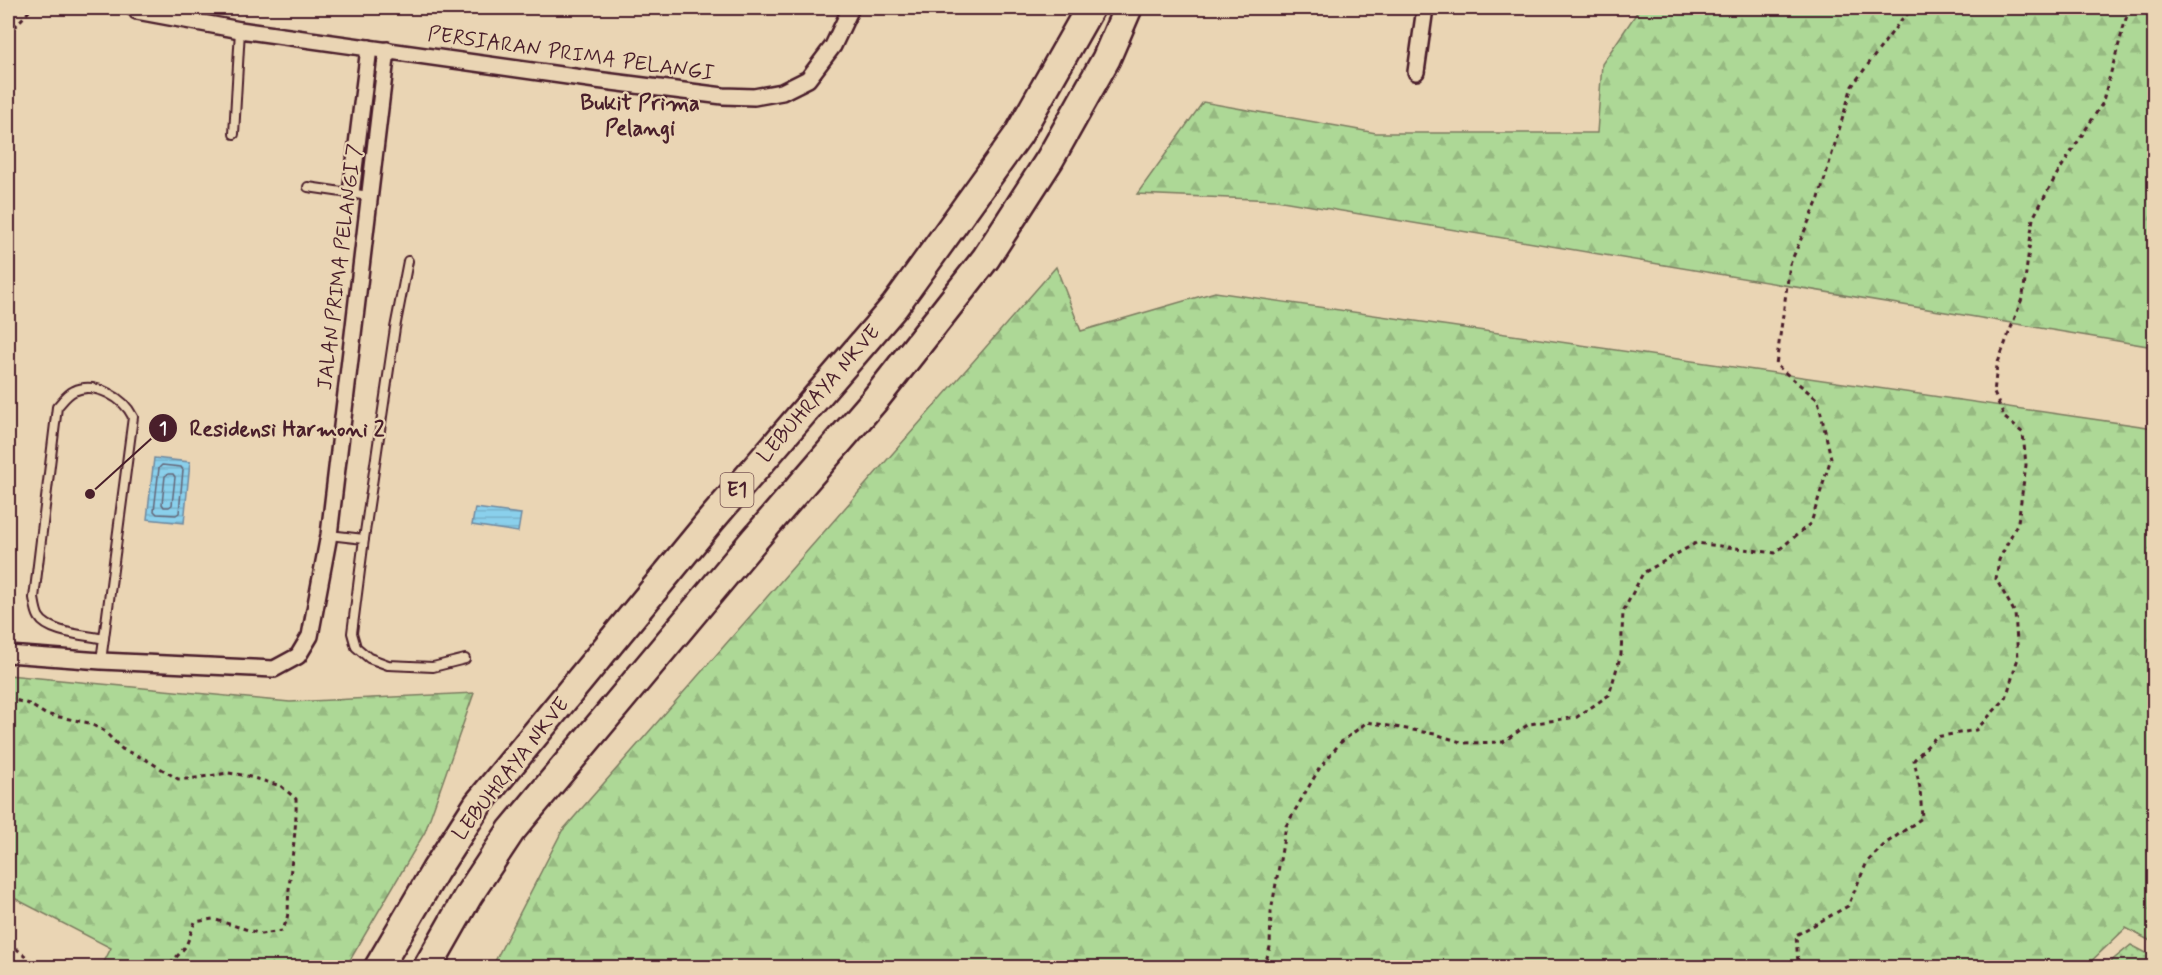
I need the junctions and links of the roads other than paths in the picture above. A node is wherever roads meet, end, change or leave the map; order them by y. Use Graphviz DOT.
graph roads {
  1 [pos="851,8"];
  2 [pos="1090,8"];
  3 [pos="1128,8"];
  4 [pos="1425,8"];
  5 [pos="133,9"];
  6 [pos="240,30"];
  7 [pos="369,48"];
  8 [pos="387,50"];
  9 [pos="1416,72"];
  10 [pos="234,135"];
  11 [pos="308,187"];
  12 [pos="351,193"];
  13 [pos="369,196"];
  14 [pos="408,261"];
  15 [pos="329,535"];
  16 [pos="364,539"];
  17 [pos="104,639"];
  18 [pos="8,654"];
  19 [pos="465,659"];
  20 [pos="101,661"];
  21 [pos="378,968"];
  22 [pos="427,968"];
  1 -- 8 [label="street, PERSIARAN PRIMA PELANGI"];
  2 -- 21 [label="highway, LEBUHRAYA NKVE / E1"];
  3 -- 22 [label="highway, LEBUHRAYA NKVE / E1"];
  4 -- 9 [label="street"];
  5 -- 6 [label="street, PERSIARAN PRIMA PELANGI"];
  6 -- 7 [label="street, PERSIARAN PRIMA PELANGI"];
  6 -- 10 [label="lane"];
  7 -- 8 [label="street, PERSIARAN PRIMA PELANGI"];
  7 -- 12 [label="street"];
  8 -- 13 [label="street, JALAN PRIMA PELANGI 7"];
  11 -- 12 [label="lane"];
  12 -- 13 [label="lane"];
  13 -- 15 [label="street, JALAN PRIMA PELANGI 7"];
  14 -- 16 [label="lane"];
  15 -- 16 [label="lane"];
  15 -- 20 [label="street, JALAN PRIMA PELANGI 7"];
  16 -- 19 [label="lane"];
  17 -- 17 [label="lane"];
  17 -- 20 [label="lane"];
  18 -- 20 [label="street, JALAN PRIMA PELANGI 7"];
}
